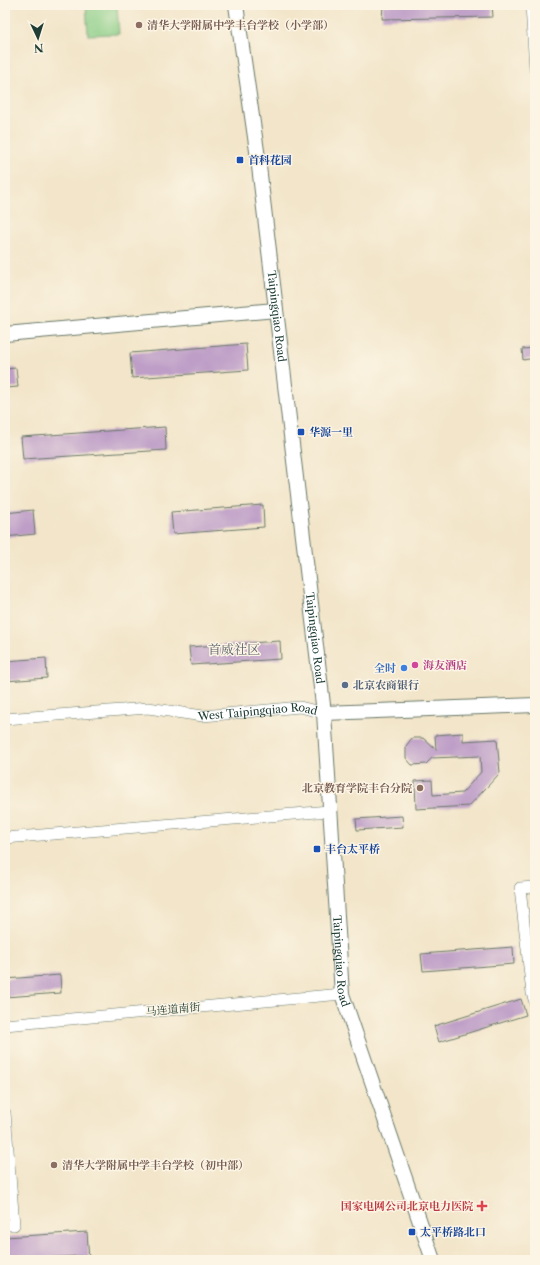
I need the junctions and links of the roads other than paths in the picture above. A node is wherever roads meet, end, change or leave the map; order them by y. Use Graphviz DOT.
graph roads {
  1 [pos="236,5"];
  2 [pos="531,5"];
  3 [pos="535,69"];
  4 [pos="276,310"];
  5 [pos="5,334"];
  6 [pos="535,705"];
  7 [pos="324,713"];
  8 [pos="5,719"];
  9 [pos="329,811"];
  10 [pos="5,838"];
  11 [pos="535,887"];
  12 [pos="342,994"];
  13 [pos="535,1002"];
  14 [pos="5,1025"];
  15 [pos="5,1113"];
  16 [pos="5,1225"];
  17 [pos="433,1260"];
  1 -- 4 [label="street, Taipingqiao Road"];
  2 -- 3 [label="street"];
  4 -- 5 [label="street"];
  4 -- 7 [label="street, Taipingqiao Road"];
  6 -- 7 [label="street, West Taipingqiao Road"];
  7 -- 8 [label="street, West Taipingqiao Road"];
  7 -- 9 [label="street, Taipingqiao Road"];
  9 -- 10 [label="street"];
  9 -- 12 [label="street, Taipingqiao Road"];
  11 -- 13 [label="street"];
  12 -- 14 [label="street, 马连道南街"];
  12 -- 17 [label="street, Taipingqiao Road"];
  15 -- 16 [label="street"];
}
